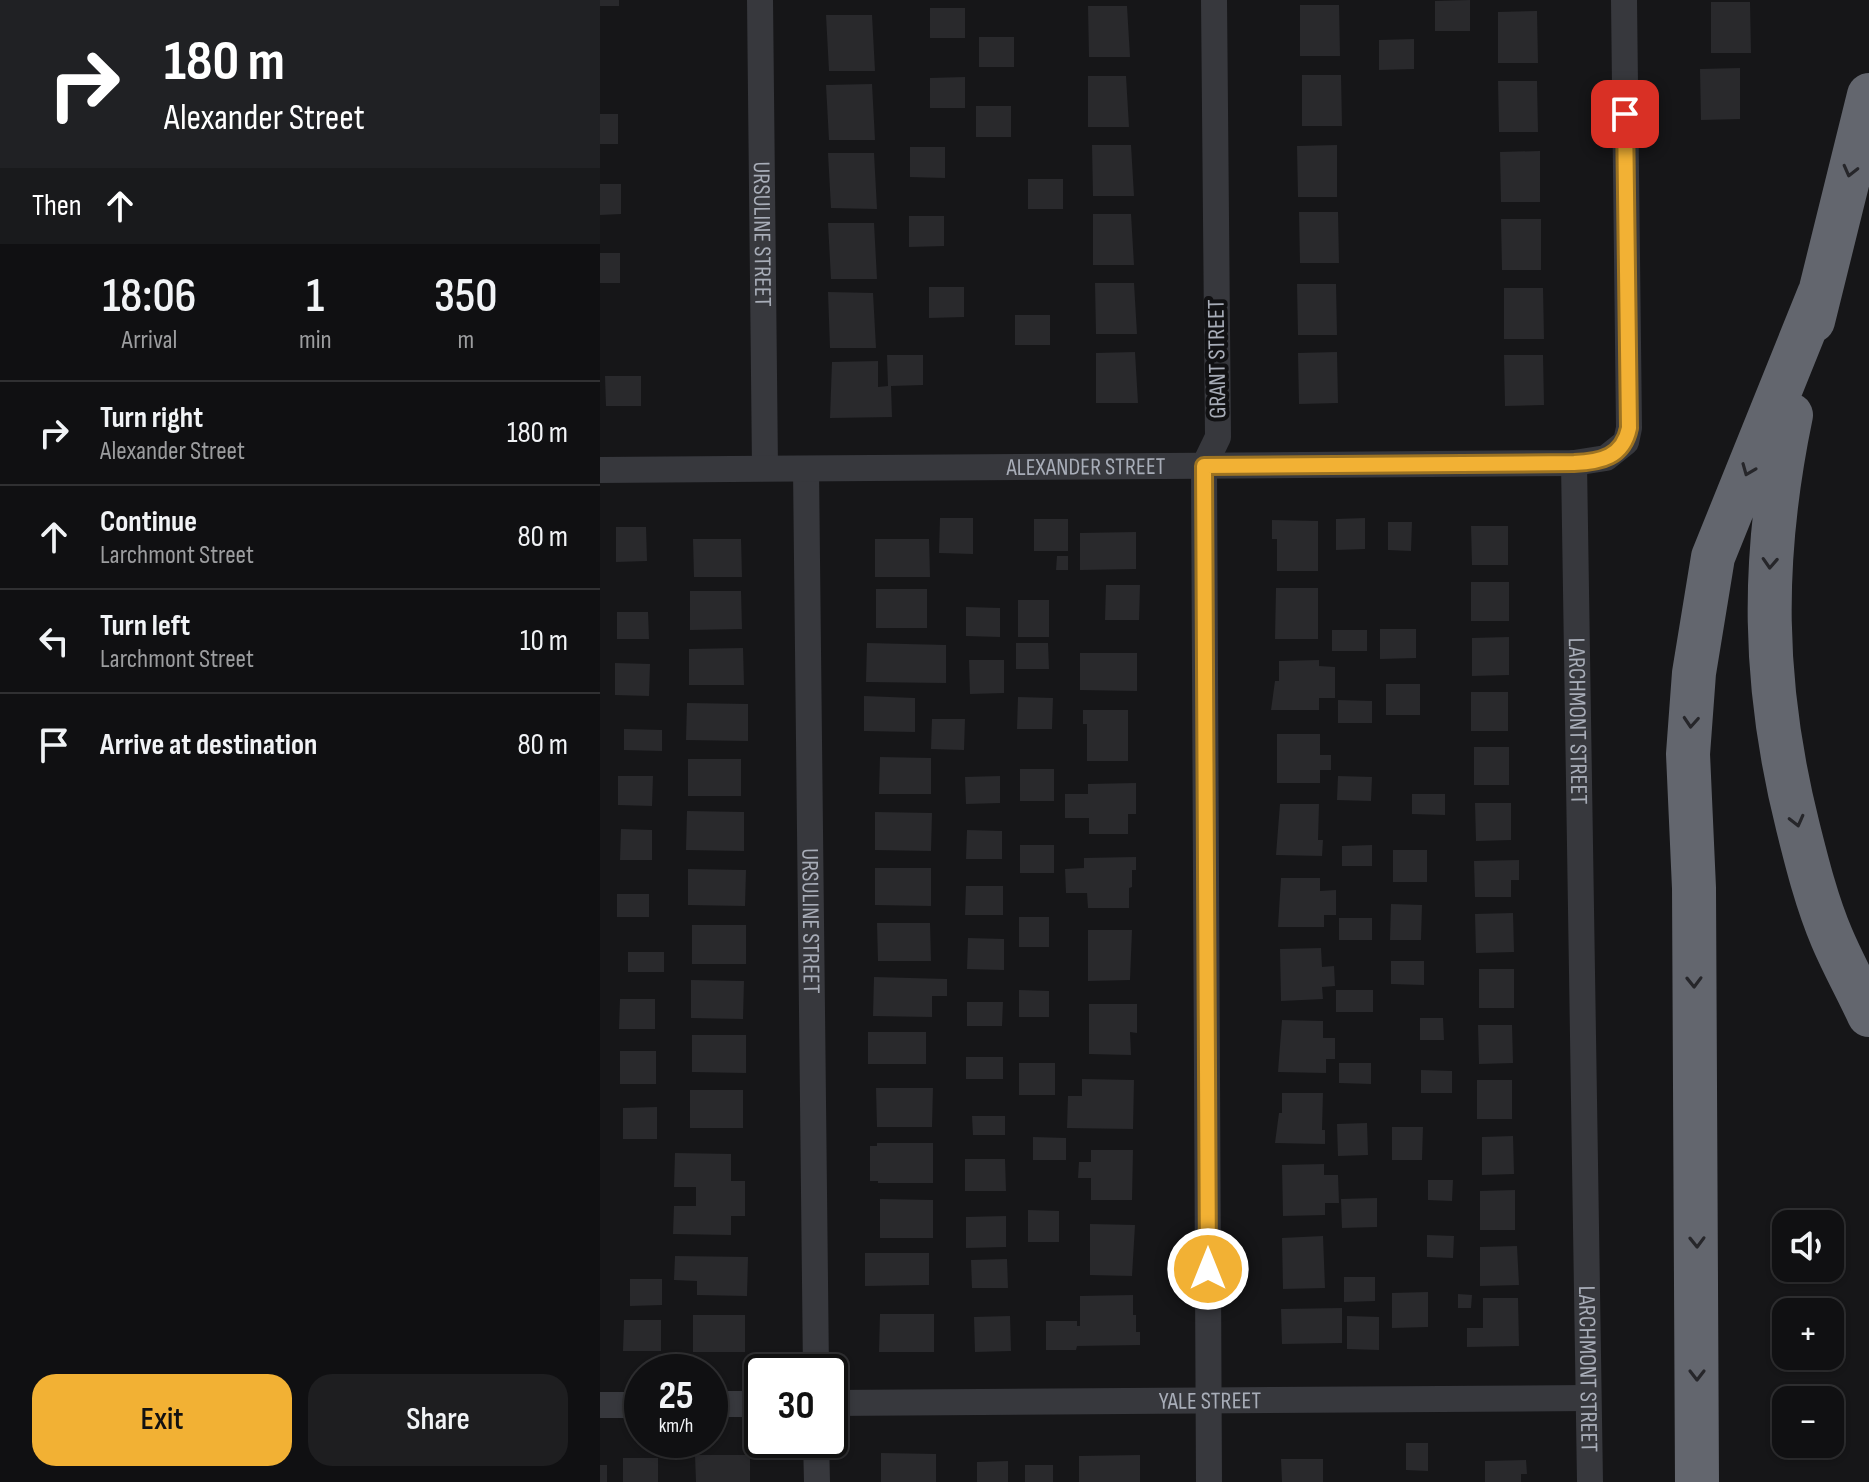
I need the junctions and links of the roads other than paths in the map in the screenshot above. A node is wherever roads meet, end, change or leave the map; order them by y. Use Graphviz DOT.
graph roads {
  1 [pos="760,0"];
  2 [pos="1214,0"];
  3 [pos="1624,0"];
  4 [pos="1869,95"];
  5 [pos="1819,294"];
  6 [pos="1574,463"];
  7 [pos="1204,466"];
  8 [pos="765,468"];
  9 [pos="806,469"];
  10 [pos="600,470"];
  11 [pos="1869,1015"];
  12 [pos="816,1354"];
  13 [pos="1588,1398"];
  14 [pos="1208,1401"];
  15 [pos="848,1403"];
  16 [pos="600,1405"];
  17 [pos="624,1405"];
  18 [pos="816,1458"];
  19 [pos="817,1482"];
  20 [pos="1209,1482"];
  21 [pos="1590,1482"];
  22 [pos="1697,1482"];
  1 -- 8 [label="street, URSULINE STREET"];
  2 -- 7 [label="street, GRANT STREET"];
  3 -- 6 [label="street"];
  4 -- 5 [label="highway, one-way"];
  5 -- 11 [label="highway, one-way"];
  5 -- 22 [label="highway, one-way"];
  6 -- 7 [label="street, ALEXANDER STREET"];
  6 -- 13 [label="street, LARCHMONT STREET"];
  7 -- 9 [label="street, ALEXANDER STREET"];
  7 -- 14 [label="street, GRANT STREET"];
  8 -- 9 [label="street, ALEXANDER STREET"];
  8 -- 10 [label="street, ALEXANDER STREET"];
  9 -- 12 [label="street, URSULINE STREET"];
  13 -- 14 [label="street, YALE STREET"];
  13 -- 21 [label="street, LARCHMONT STREET"];
  14 -- 15 [label="street, YALE STREET"];
  14 -- 20 [label="street, GRANT STREET"];
  16 -- 17 [label="street"];
  18 -- 19 [label="street"];
}
